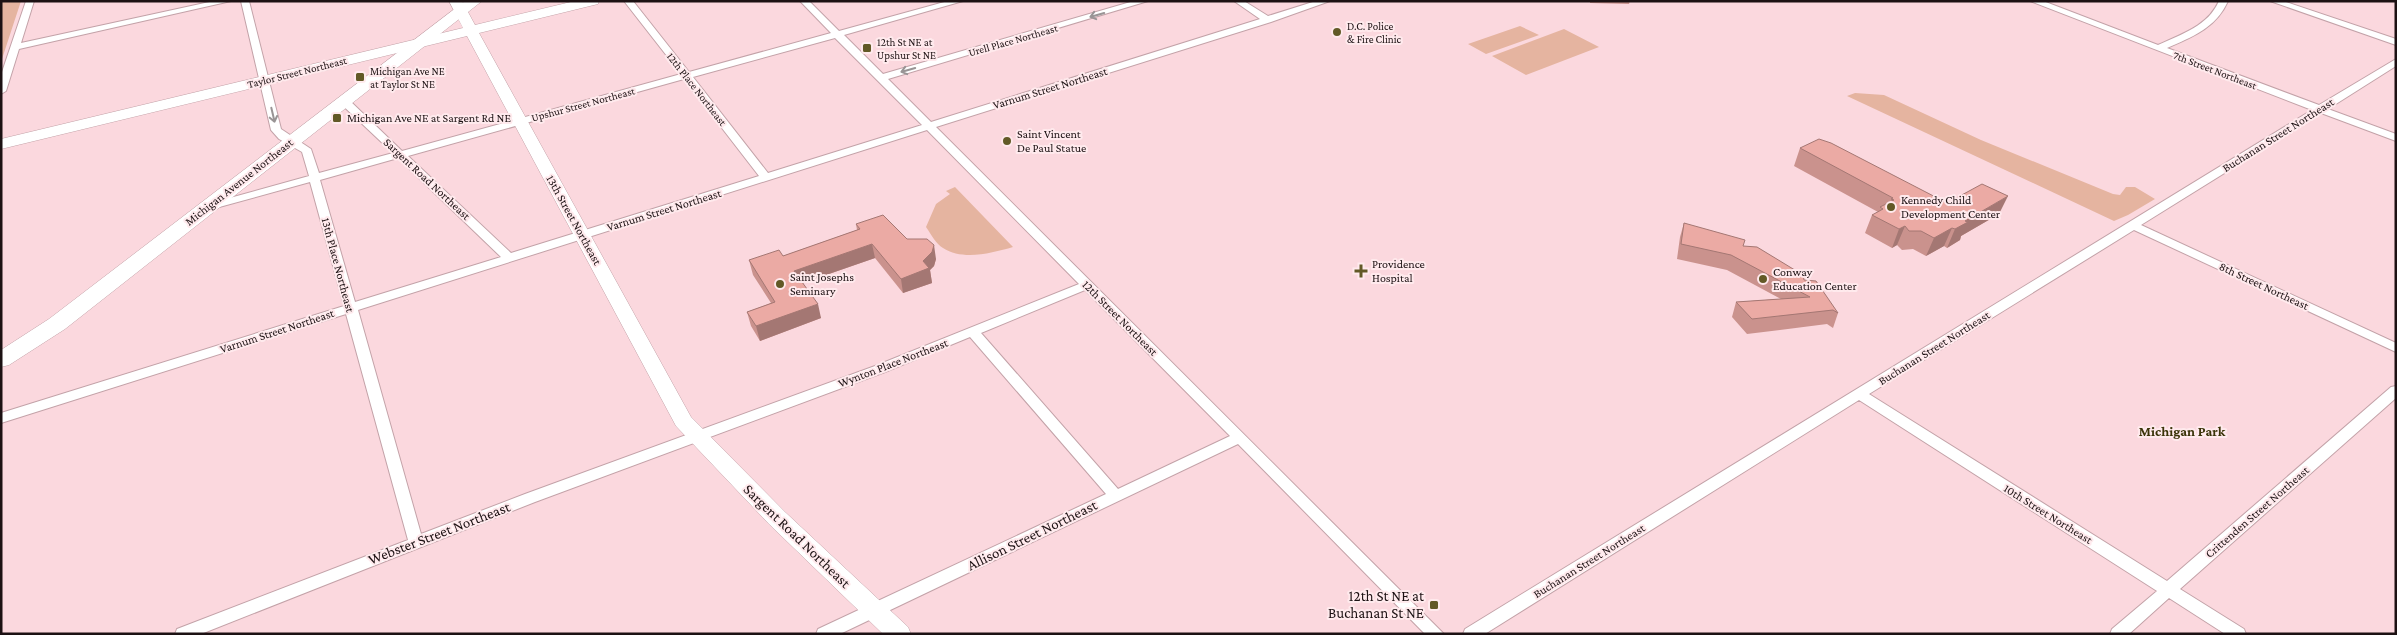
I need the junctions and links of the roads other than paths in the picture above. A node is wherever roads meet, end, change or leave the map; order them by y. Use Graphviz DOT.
graph roads {
  1 [pos="30,1"];
  2 [pos="227,1"];
  3 [pos="245,1"];
  4 [pos="475,1"];
  5 [pos="593,1"];
  6 [pos="628,1"];
  7 [pos="804,1"];
  8 [pos="959,1"];
  9 [pos="1144,1"];
  10 [pos="1238,1"];
  11 [pos="1326,1"];
  12 [pos="2034,1"];
  13 [pos="2224,1"];
  14 [pos="2274,1"];
  15 [pos="458,7"];
  16 [pos="1268,20"];
  17 [pos="471,30"];
  18 [pos="838,35"];
  19 [pos="2396,42"];
  20 [pos="419,43"];
  21 [pos="15,47"];
  22 [pos="2159,48"];
  23 [pos="2396,62"];
  24 [pos="687,76"];
  25 [pos="881,78"];
  26 [pos="264,80"];
  27 [pos="1,91"];
  28 [pos="344,101"];
  29 [pos="2320,109"];
  30 [pos="520,121"];
  31 [pos="929,126"];
  32 [pos="2396,138"];
  33 [pos="292,141"];
  34 [pos="1,144"];
  35 [pos="401,154"];
  36 [pos="314,177"];
  37 [pos="766,177"];
  38 [pos="207,207"];
  39 [pos="2133,225"];
  40 [pos="582,235"];
  41 [pos="509,258"];
  42 [pos="1087,285"];
  43 [pos="350,308"];
  44 [pos="974,332"];
  45 [pos="2396,348"];
  46 [pos="1,360"];
  47 [pos="2396,390"];
  48 [pos="1859,394"];
  49 [pos="1,418"];
  50 [pos="696,436"];
  51 [pos="1240,437"];
  52 [pos="1115,495"];
  53 [pos="416,542"];
  54 [pos="2168,590"];
  55 [pos="874,610"];
  56 [pos="183,634"];
  57 [pos="824,634"];
  58 [pos="899,634"];
  59 [pos="1436,634"];
  60 [pos="1471,634"];
  61 [pos="2118,634"];
  62 [pos="2238,634"];
  1 -- 21 [label="street"];
  2 -- 21 [label="street"];
  3 -- 26 [label="street, 13th Place Northeast"];
  4 -- 15 [label="main road, Michigan Avenue Northeast"];
  5 -- 17 [label="main road, Taylor Street Northeast"];
  6 -- 24 [label="street, 12th Place Northeast"];
  7 -- 18 [label="street, 12th Street Northeast"];
  8 -- 18 [label="street, Upshur Street Northeast"];
  9 -- 25 [label="street, Urell Place Northeast, one-way"];
  10 -- 16 [label="street"];
  11 -- 16 [label="street, Varnum Street Northeast"];
  12 -- 22 [label="street, 7th Street Northeast"];
  13 -- 22 [label="street"];
  14 -- 19 [label="street"];
  15 -- 17 [label="main road, 13th Street Northeast"];
  15 -- 20 [label="main road, Michigan Avenue Northeast"];
  16 -- 31 [label="street, Varnum Street Northeast"];
  17 -- 20 [label="main road, Taylor Street Northeast"];
  17 -- 30 [label="main road, 13th Street Northeast"];
  18 -- 24 [label="street, Upshur Street Northeast"];
  18 -- 25 [label="street, 12th Street Northeast"];
  20 -- 26 [label="main road, Taylor Street Northeast"];
  20 -- 28 [label="main road, Michigan Avenue Northeast"];
  21 -- 27 [label="street"];
  22 -- 29 [label="street, 7th Street Northeast"];
  23 -- 29 [label="street, Buchanan Street Northeast"];
  24 -- 30 [label="street, Upshur Street Northeast"];
  24 -- 37 [label="street, 12th Place Northeast"];
  25 -- 31 [label="street, 12th Street Northeast"];
  26 -- 33 [label="street, 13th Place Northeast, one-way"];
  26 -- 34 [label="main road, Taylor Street Northeast"];
  28 -- 33 [label="main road, Michigan Avenue Northeast"];
  28 -- 35 [label="street, Sargent Road Northeast"];
  29 -- 32 [label="street, 7th Street Northeast"];
  29 -- 39 [label="street, Buchanan Street Northeast"];
  30 -- 35 [label="street, Upshur Street Northeast"];
  30 -- 40 [label="main road, 13th Street Northeast"];
  31 -- 37 [label="street, Varnum Street Northeast"];
  31 -- 42 [label="street, 12th Street Northeast"];
  33 -- 36 [label="street, 13th Place Northeast"];
  33 -- 38 [label="main road, Michigan Avenue Northeast"];
  35 -- 36 [label="street, Upshur Street Northeast"];
  35 -- 41 [label="street, Sargent Road Northeast"];
  36 -- 38 [label="street, Upshur Street Northeast"];
  36 -- 43 [label="street, 13th Place Northeast"];
  37 -- 40 [label="street, Varnum Street Northeast"];
  38 -- 46 [label="main road, Michigan Avenue Northeast"];
  39 -- 45 [label="street, 8th Street Northeast"];
  39 -- 48 [label="street, Buchanan Street Northeast"];
  40 -- 41 [label="street, Varnum Street Northeast"];
  40 -- 50 [label="main road, 13th Street Northeast"];
  41 -- 43 [label="street, Varnum Street Northeast"];
  42 -- 44 [label="street, Wynton Place Northeast"];
  42 -- 51 [label="street, 12th Street Northeast"];
  43 -- 49 [label="street, Varnum Street Northeast"];
  43 -- 53 [label="street, 13th Place Northeast"];
  44 -- 50 [label="street, Wynton Place Northeast"];
  44 -- 52 [label="street"];
  47 -- 54 [label="street, Crittenden Street Northeast"];
  48 -- 54 [label="street, 10th Street Northeast"];
  48 -- 60 [label="street, Buchanan Street Northeast"];
  50 -- 53 [label="street, Webster Street Northeast"];
  50 -- 55 [label="main road, Sargent Road Northeast"];
  51 -- 52 [label="street, Allison Street Northeast"];
  51 -- 59 [label="street, 12th Street Northeast"];
  52 -- 55 [label="street, Allison Street Northeast"];
  53 -- 56 [label="street, Webster Street Northeast"];
  54 -- 61 [label="street, Crittenden Street Northeast"];
  54 -- 62 [label="street, 10th Street Northeast"];
  55 -- 57 [label="street, Allison Street Northeast"];
  55 -- 58 [label="main road, Sargent Road Northeast"];
}
